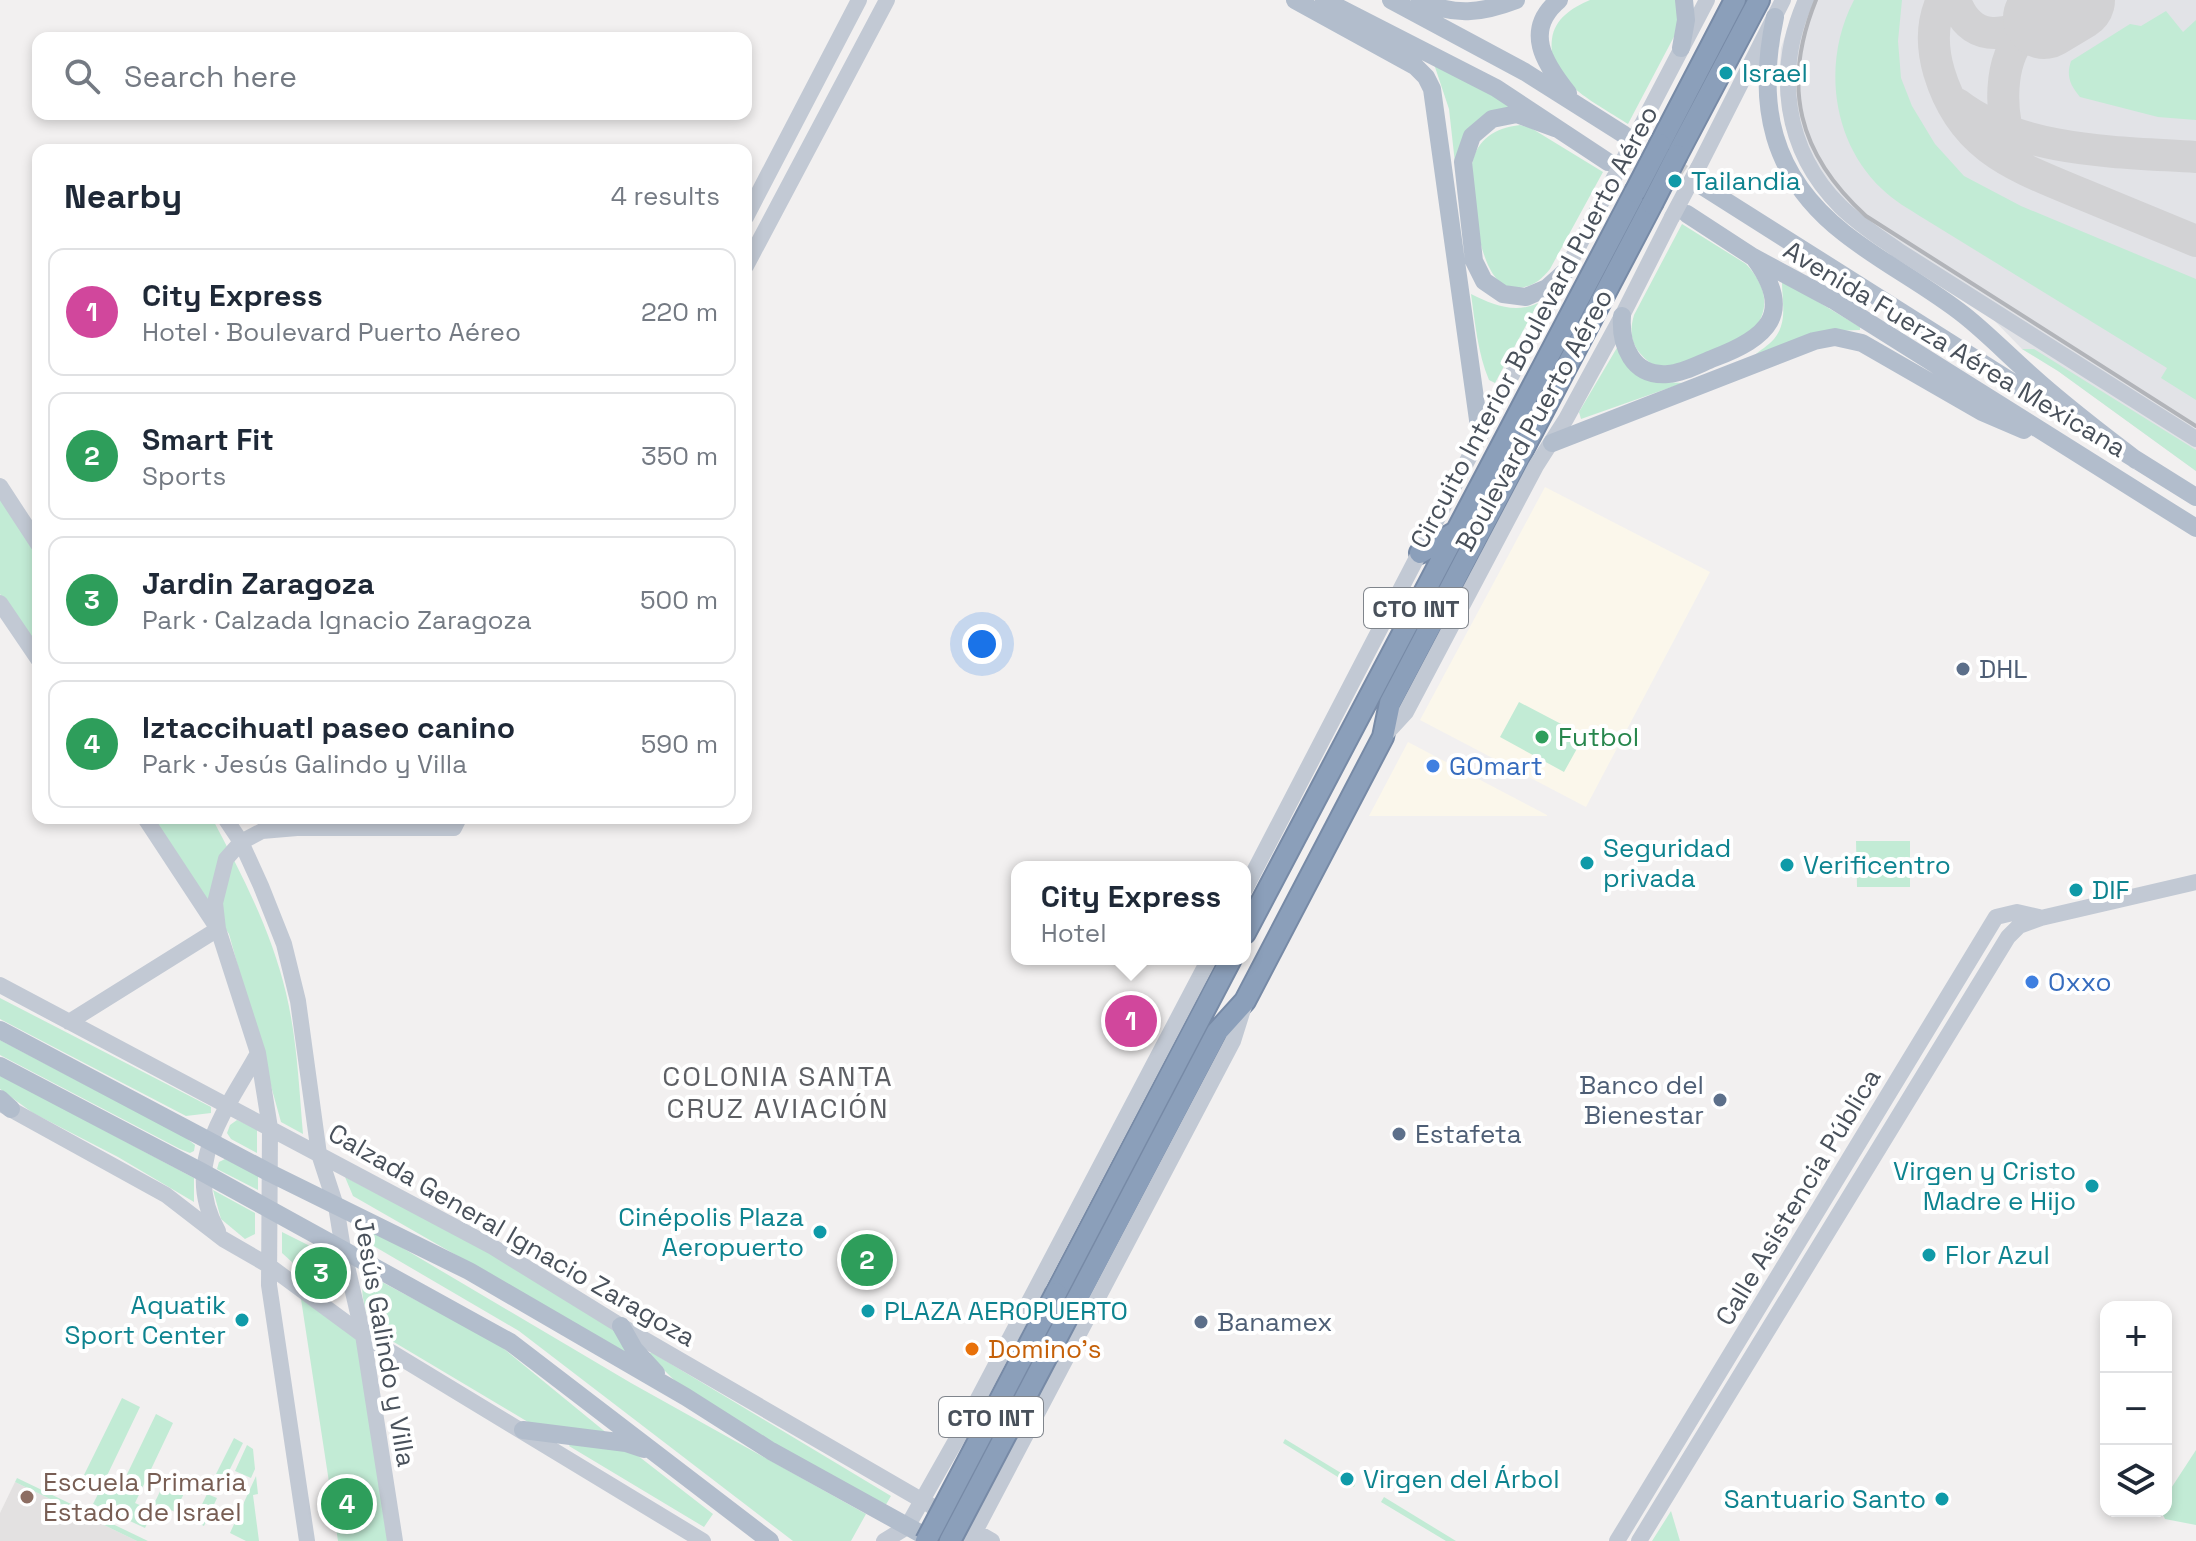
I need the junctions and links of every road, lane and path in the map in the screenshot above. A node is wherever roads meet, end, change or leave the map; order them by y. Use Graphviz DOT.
graph roads {
  1 [pos="859,0"];
  2 [pos="887,0"];
  3 [pos="1295,0"];
  4 [pos="1324,0"];
  5 [pos="1391,0"];
  6 [pos="1420,0"];
  7 [pos="1516,0"];
  8 [pos="1559,0"];
  9 [pos="1684,0"];
  10 [pos="1707,0"];
  11 [pos="1735,0"];
  12 [pos="1759,0"];
  13 [pos="1806,0"];
  14 [pos="1779,8"];
  15 [pos="1681,48"];
  16 [pos="1578,104"];
  17 [pos="1555,128"];
  18 [pos="1631,132"];
  19 [pos="1668,149"];
  20 [pos="1611,170"];
  21 [pos="1700,177"];
  22 [pos="1643,198"];
  23 [pos="752,205"];
  24 [pos="1680,216"];
  25 [pos="752,255"];
  26 [pos="1753,257"];
  27 [pos="1566,271"];
  28 [pos="1622,316"];
  29 [pos="1480,434"];
  30 [pos="2196,439"];
  31 [pos="1552,443"];
  32 [pos="2071,449"];
  33 [pos="2136,460"];
  34 [pos="0,486"];
  35 [pos="2196,497"];
  36 [pos="2196,528"];
  37 [pos="1457,531"];
  38 [pos="32,535"];
  39 [pos="1420,553"];
  40 [pos="0,603"];
  41 [pos="32,650"];
  42 [pos="1383,737"];
  43 [pos="149,824"];
  44 [pos="229,824"];
  45 [pos="376,824"];
  46 [pos="241,842"];
  47 [pos="1251,877"];
  48 [pos="2196,882"];
  49 [pos="2041,918"];
  50 [pos="1251,922"];
  51 [pos="218,929"];
  52 [pos="1206,965"];
  53 [pos="1228,965"];
  54 [pos="0,985"];
  55 [pos="1245,1001"];
  56 [pos="69,1022"];
  57 [pos="0,1030"];
  58 [pos="258,1053"];
  59 [pos="0,1066"];
  60 [pos="4,1104"];
  61 [pos="229,1106"];
  62 [pos="270,1128"];
  63 [pos="211,1140"];
  64 [pos="319,1154"];
  65 [pos="202,1172"];
  66 [pos="270,1173"];
  67 [pos="336,1206"];
  68 [pos="269,1210"];
  69 [pos="223,1239"];
  70 [pos="343,1249"];
  71 [pos="268,1265"];
  72 [pos="621,1326"];
  73 [pos="363,1335"];
  74 [pos="686,1397"];
  75 [pos="523,1430"];
  76 [pos="959,1435"];
  77 [pos="658,1454"];
  78 [pos="1012,1460"];
  79 [pos="922,1500"];
  80 [pos="907,1527"];
  81 [pos="972,1536"];
  82 [pos="307,1541"];
  83 [pos="395,1541"];
  84 [pos="703,1541"];
  85 [pos="770,1541"];
  86 [pos="884,1541"];
  87 [pos="926,1541"];
  88 [pos="934,1541"];
  89 [pos="950,1541"];
  90 [pos="992,1541"];
  91 [pos="1617,1541"];
  92 [pos="1639,1541"];
  1 -- 23 [label="main road"];
  2 -- 25 [label="main road"];
  3 -- 29 [label="main road"];
  4 -- 17 [label="main road"];
  5 -- 16 [label="main road"];
  6 -- 7 [label="main road"];
  8 -- 16 [label="main road"];
  9 -- 15 [label="main road"];
  10 -- 15 [label="main road, Boulevard Puerto Aéreo / CTO INT"];
  11 -- 19 [label="highway, Circuito Interior Boulevard Puerto Aéreo / CTO INT"];
  12 -- 19 [label="highway, Circuito Interior Boulevard Puerto Aéreo / CTO INT"];
  13 -- 30 [label="main road"];
  14 -- 21 [label="main road, Boulevard Puerto Aéreo / CTO INT"];
  14 -- 33 [label="main road"];
  15 -- 18 [label="main road, Boulevard Puerto Aéreo / CTO INT"];
  16 -- 18 [label="main road"];
  17 -- 20 [label="main road"];
  17 -- 27 [label="main road"];
  18 -- 20 [label="main road, Boulevard Puerto Aéreo / CTO INT, bridge"];
  19 -- 22 [label="highway, Circuito Interior Boulevard Puerto Aéreo / CTO INT, bridge"];
  20 -- 27 [label="main road, Boulevard Puerto Aéreo / CTO INT"];
  21 -- 24 [label="main road, Boulevard Puerto Aéreo / CTO INT, bridge"];
  21 -- 33 [label="main road, Avenida Fuerza Aérea Mexicana"];
  22 -- 37 [label="highway, Circuito Interior Boulevard Puerto Aéreo / CTO INT"];
  22 -- 42 [label="highway, Circuito Interior Boulevard Puerto Aéreo / CTO INT"];
  24 -- 26 [label="main road, Avenida Fuerza Aérea Mexicana"];
  24 -- 28 [label="main road, Boulevard Puerto Aéreo / CTO INT"];
  26 -- 28 [label="main road"];
  26 -- 32 [label="main road, Avenida Fuerza Aérea Mexicana"];
  27 -- 29 [label="main road, Boulevard Puerto Aéreo / CTO INT"];
  28 -- 31 [label="main road, Boulevard Puerto Aéreo / CTO INT"];
  29 -- 39 [label="main road, Boulevard Puerto Aéreo / CTO INT"];
  31 -- 32 [label="main road"];
  31 -- 42 [label="main road, Boulevard Puerto Aéreo / CTO INT"];
  32 -- 36 [label="main road, Avenida Fuerza Aérea Mexicana"];
  33 -- 35 [label="main road, Avenida Fuerza Aérea Mexicana"];
  34 -- 38 [label="main road"];
  37 -- 39 [label="highway"];
  37 -- 50 [label="highway, Circuito Interior Boulevard Puerto Aéreo / CTO INT"];
  39 -- 47 [label="main road, Boulevard Puerto Aéreo / CTO INT"];
  40 -- 41 [label="main road"];
  42 -- 55 [label="highway, Boulevard Puerto Aéreo / CTO INT"];
  43 -- 51 [label="main road"];
  44 -- 46 [label="main road, Jesús Galindo y Villa"];
  45 -- 46 [label="main road"];
  46 -- 51 [label="main road"];
  46 -- 64 [label="main road, Jesús Galindo y Villa"];
  48 -- 49 [label="main road, Calle Asistencia Pública"];
  49 -- 91 [label="main road, Calle Asistencia Pública"];
  49 -- 92 [label="main road, Calle Asistencia Pública"];
  51 -- 56 [label="main road"];
  51 -- 58 [label="main road"];
  52 -- 76 [label="main road, CTO INT"];
  53 -- 87 [label="highway, CTO INT, bridge"];
  54 -- 56 [label="main road, Calzada General Ignacio Zaragoza"];
  55 -- 78 [label="main road, Boulevard Puerto Aéreo / CTO INT"];
  55 -- 89 [label="highway, CTO INT, bridge"];
  56 -- 61 [label="main road, Calzada General Ignacio Zaragoza"];
  57 -- 63 [label="main road, Calzada General Ignacio Zaragoza"];
  58 -- 61 [label="main road"];
  58 -- 62 [label="main road"];
  59 -- 65 [label="main road"];
  60 -- 69 [label="main road"];
  61 -- 62 [label="main road, Calzada General Ignacio Zaragoza"];
  61 -- 63 [label="main road"];
  62 -- 64 [label="main road, Calzada General Ignacio Zaragoza"];
  62 -- 66 [label="main road"];
  63 -- 65 [label="main road"];
  63 -- 66 [label="main road, Calzada General Ignacio Zaragoza"];
  64 -- 67 [label="main road, Jesús Galindo y Villa"];
  64 -- 72 [label="main road, Calzada General Ignacio Zaragoza"];
  65 -- 68 [label="main road"];
  65 -- 69 [label="main road"];
  66 -- 67 [label="main road, Calzada General Ignacio Zaragoza"];
  66 -- 68 [label="main road"];
  67 -- 70 [label="main road, Jesús Galindo y Villa"];
  67 -- 74 [label="main road, Calzada General Ignacio Zaragoza"];
  68 -- 70 [label="main road"];
  68 -- 71 [label="main road"];
  69 -- 71 [label="main road"];
  70 -- 73 [label="main road, Jesús Galindo y Villa"];
  70 -- 77 [label="main road"];
  71 -- 73 [label="main road"];
  71 -- 82 [label="main road"];
  72 -- 74 [label="main road"];
  72 -- 79 [label="main road, Calzada General Ignacio Zaragoza"];
  73 -- 75 [label="main road"];
  73 -- 83 [label="main road, Jesús Galindo y Villa"];
  74 -- 80 [label="main road, Calzada General Ignacio Zaragoza"];
  75 -- 77 [label="main road"];
  75 -- 84 [label="main road"];
  76 -- 78 [label="main road"];
  76 -- 79 [label="main road, CTO INT"];
  77 -- 85 [label="main road"];
  78 -- 81 [label="main road, Boulevard Puerto Aéreo / CTO INT"];
  79 -- 80 [label="main road, CTO INT"];
  79 -- 81 [label="main road, Calzada General Ignacio Zaragoza"];
  80 -- 86 [label="main road, CTO INT"];
  80 -- 88 [label="main road, Calzada General Ignacio Zaragoza"];
  81 -- 90 [label="main road, Calzada General Ignacio Zaragoza"];
}
